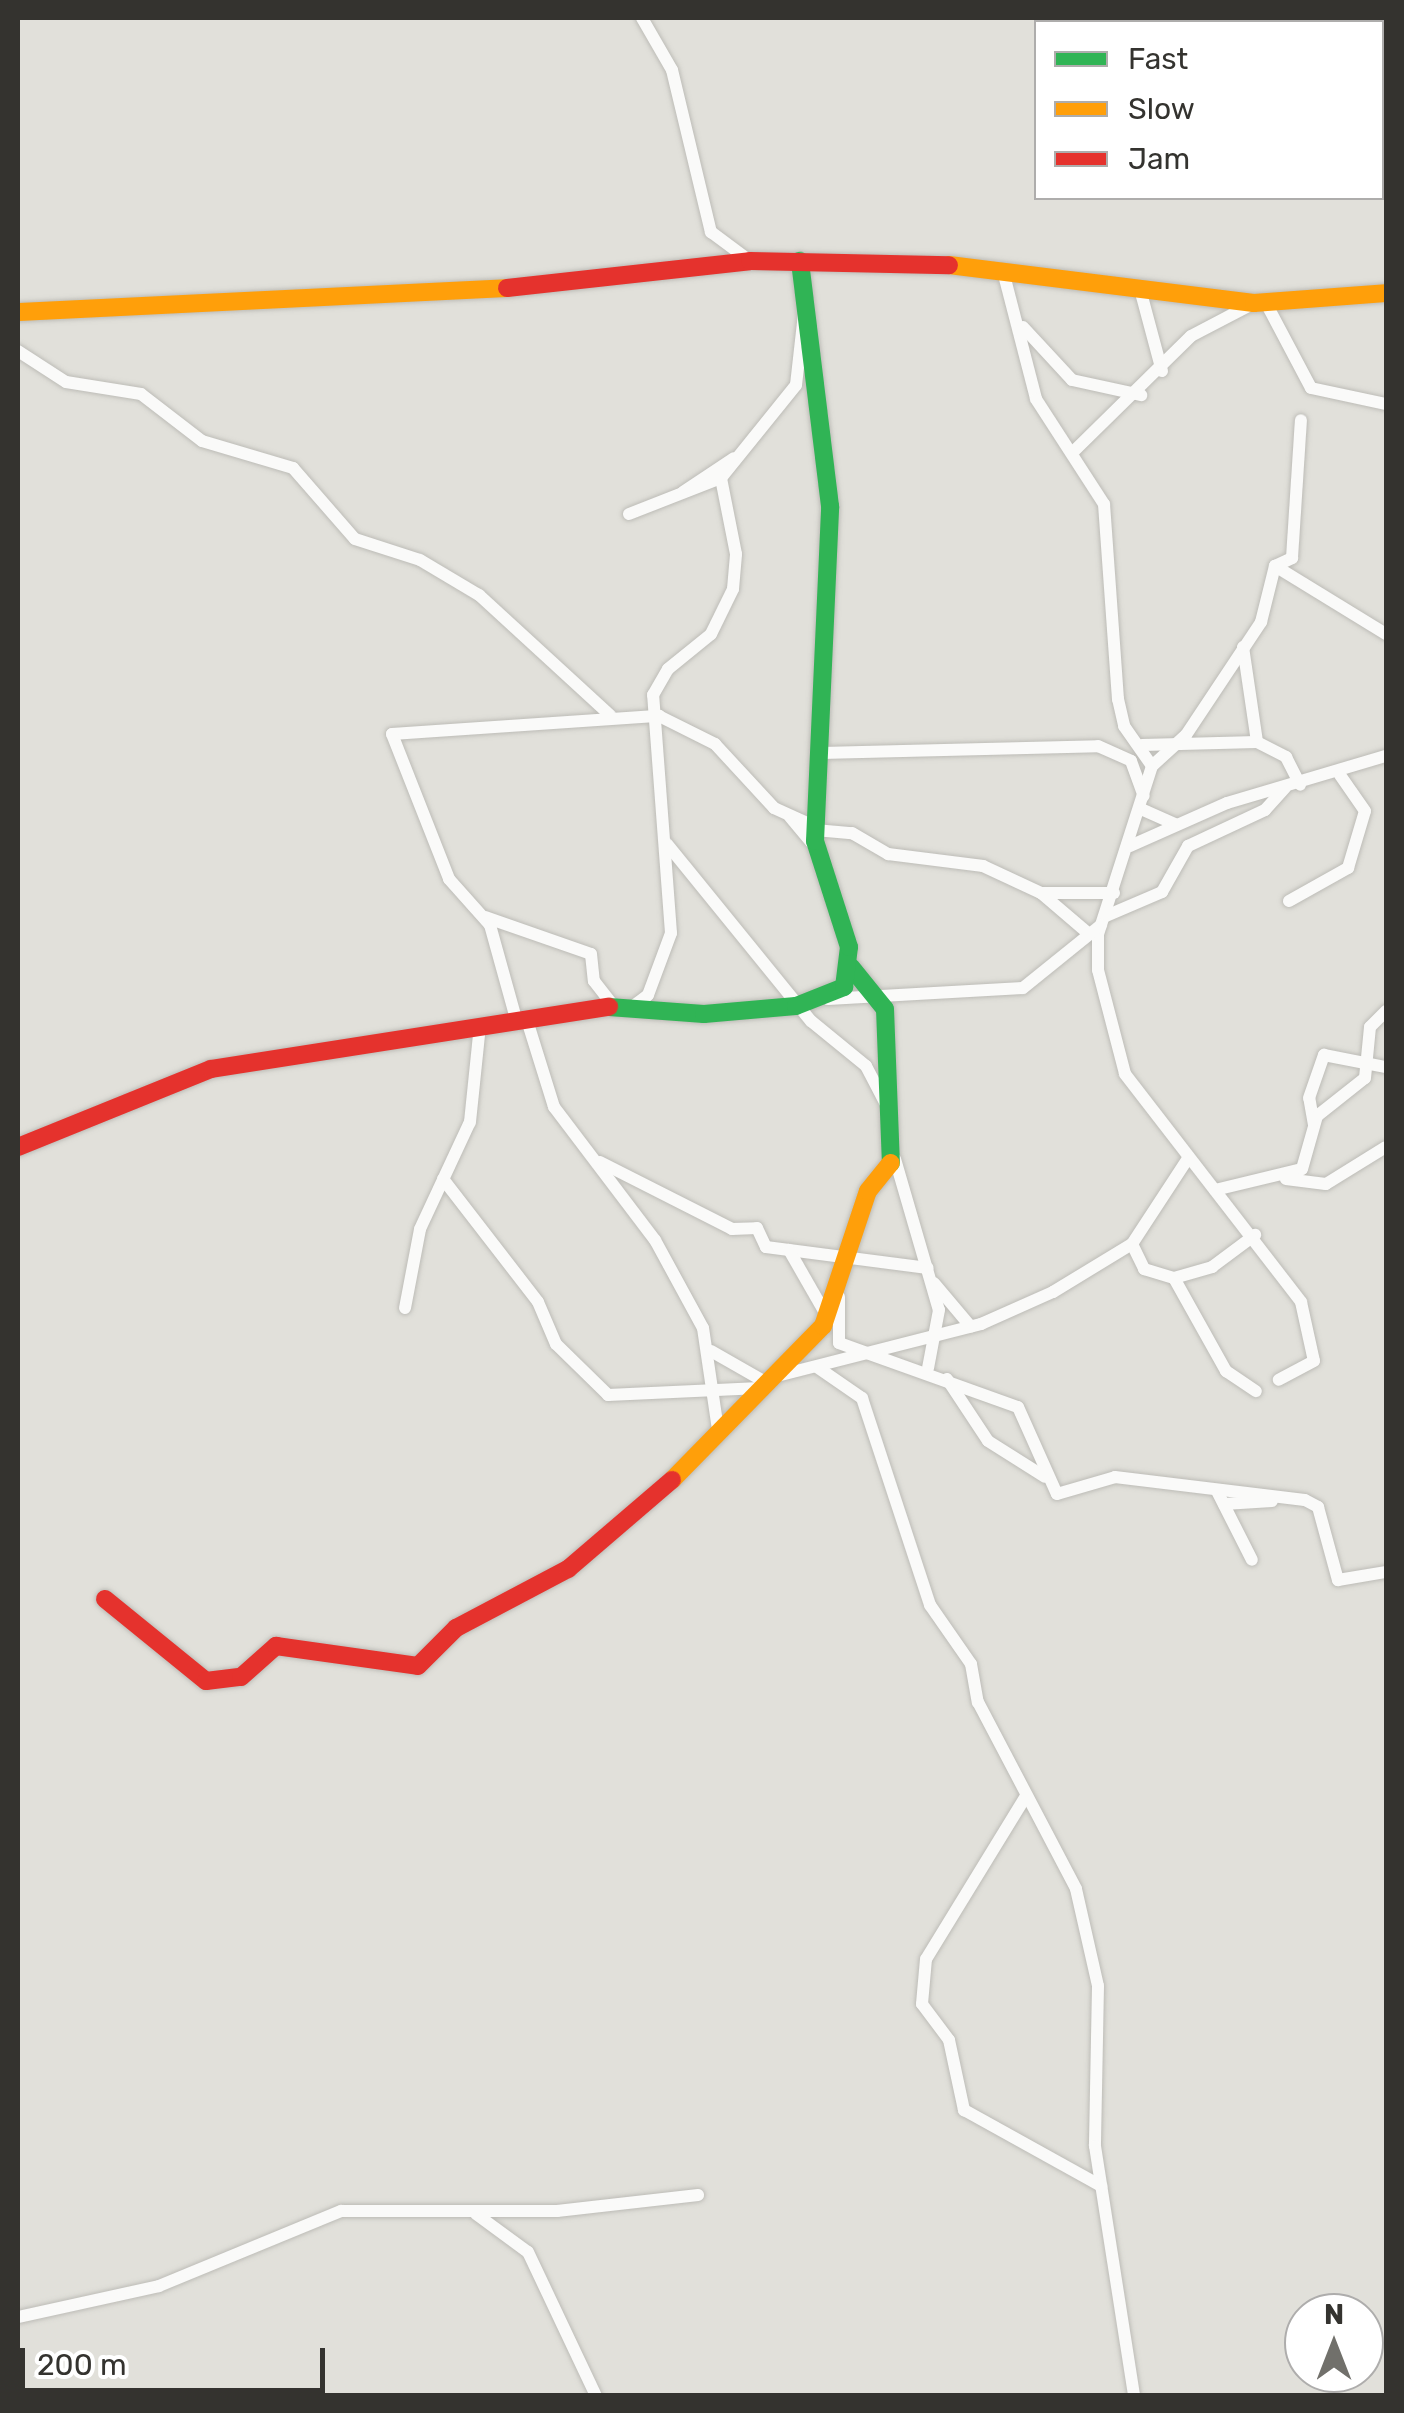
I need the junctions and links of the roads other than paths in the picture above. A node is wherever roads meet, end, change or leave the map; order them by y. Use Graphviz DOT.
graph roads {
  1 [pos="642,18"];
  2 [pos="750,261"];
  3 [pos="800,261"];
  4 [pos="1003,271"];
  5 [pos="1140,289"];
  6 [pos="1386,294"];
  7 [pos="1260,303"];
  8 [pos="806,306"];
  9 [pos="18,312"];
  10 [pos="1021,326"];
  11 [pos="18,351"];
  12 [pos="1162,371"];
  13 [pos="1141,395"];
  14 [pos="1386,404"];
  15 [pos="1301,420"];
  16 [pos="1073,452"];
  17 [pos="734,458"];
  18 [pos="720,478"];
  19 [pos="676,498"];
  20 [pos="629,514"];
  21 [pos="1275,566"];
  22 [pos="1386,634"];
  23 [pos="1243,646"];
  24 [pos="610,715"];
  25 [pos="654,715"];
  26 [pos="1181,742"];
  27 [pos="1257,742"];
  28 [pos="1142,746"];
  29 [pos="820,753"];
  30 [pos="1386,756"];
  31 [pos="1152,766"];
  32 [pos="1340,774"];
  33 [pos="1300,784"];
  34 [pos="1285,788"];
  35 [pos="1142,804"];
  36 [pos="788,815"];
  37 [pos="1175,824"];
  38 [pos="816,835"];
  39 [pos="666,844"];
  40 [pos="1130,846"];
  41 [pos="1040,893"];
  42 [pos="1114,893"];
  43 [pos="1289,901"];
  44 [pos="485,916"];
  45 [pos="1098,925"];
  46 [pos="851,967"];
  47 [pos="828,999"];
  48 [pos="881,1000"];
  49 [pos="802,1005"];
  50 [pos="623,1007"];
  51 [pos="1386,1011"];
  52 [pos="521,1018"];
  53 [pos="480,1026"];
  54 [pos="1369,1065"];
  55 [pos="1386,1066"];
  56 [pos="888,1108"];
  57 [pos="1314,1124"];
  58 [pos="18,1147"];
  59 [pos="1386,1147"];
  60 [pos="895,1159"];
  61 [pos="1187,1160"];
  62 [pos="600,1162"];
  63 [pos="1286,1178"];
  64 [pos="444,1179"];
  65 [pos="1215,1190"];
  66 [pos="1255,1235"];
  67 [pos="1132,1244"];
  68 [pos="789,1250"];
  69 [pos="850,1262"];
  70 [pos="926,1272"];
  71 [pos="1174,1278"];
  72 [pos="839,1297"];
  73 [pos="406,1308"];
  74 [pos="828,1318"];
  75 [pos="971,1326"];
  76 [pos="938,1332"];
  77 [pos="834,1336"];
  78 [pos="711,1351"];
  79 [pos="868,1356"];
  80 [pos="928,1368"];
  81 [pos="836,1369"];
  82 [pos="772,1375"];
  83 [pos="947,1379"];
  84 [pos="1280,1380"];
  85 [pos="715,1387"];
  86 [pos="1256,1391"];
  87 [pos="718,1430"];
  88 [pos="1047,1479"];
  89 [pos="1220,1498"];
  90 [pos="1252,1560"];
  91 [pos="1386,1572"];
  92 [pos="105,1600"];
  93 [pos="1026,1796"];
  94 [pos="1101,2186"];
  95 [pos="698,2196"];
  96 [pos="474,2213"];
  97 [pos="18,2317"];
  98 [pos="596,2396"];
  99 [pos="1134,2396"];
  1 -- 2 [label="street"];
  2 -- 3 [label="street"];
  2 -- 9 [label="street"];
  3 -- 4 [label="street"];
  3 -- 8 [label="street"];
  4 -- 5 [label="street"];
  4 -- 10 [label="street"];
  5 -- 7 [label="street"];
  5 -- 12 [label="street"];
  6 -- 7 [label="street"];
  7 -- 12 [label="street"];
  7 -- 14 [label="street"];
  8 -- 17 [label="street"];
  8 -- 29 [label="street"];
  10 -- 13 [label="street"];
  10 -- 16 [label="street"];
  11 -- 24 [label="street"];
  12 -- 13 [label="street"];
  13 -- 16 [label="street"];
  15 -- 21 [label="street"];
  16 -- 28 [label="street"];
  17 -- 18 [label="street"];
  17 -- 19 [label="street"];
  18 -- 19 [label="street"];
  18 -- 25 [label="street"];
  19 -- 20 [label="street"];
  21 -- 22 [label="street"];
  21 -- 23 [label="street"];
  23 -- 26 [label="street"];
  23 -- 27 [label="street"];
  24 -- 25 [label="street"];
  24 -- 44 [label="street"];
  25 -- 36 [label="street"];
  25 -- 39 [label="street"];
  26 -- 27 [label="street"];
  26 -- 28 [label="street"];
  26 -- 31 [label="street"];
  27 -- 33 [label="street"];
  28 -- 31 [label="street"];
  29 -- 35 [label="street"];
  29 -- 38 [label="street"];
  30 -- 32 [label="street"];
  31 -- 35 [label="street"];
  32 -- 33 [label="street"];
  32 -- 43 [label="street"];
  33 -- 34 [label="street"];
  34 -- 37 [label="street"];
  34 -- 45 [label="street"];
  35 -- 37 [label="street"];
  35 -- 40 [label="street"];
  36 -- 38 [label="street"];
  36 -- 38 [label="street"];
  37 -- 40 [label="street"];
  38 -- 41 [label="street"];
  38 -- 46 [label="street"];
  39 -- 49 [label="street"];
  39 -- 50 [label="street"];
  40 -- 42 [label="street"];
  41 -- 42 [label="street"];
  41 -- 45 [label="street"];
  42 -- 45 [label="street"];
  44 -- 50 [label="street"];
  44 -- 52 [label="street"];
  45 -- 48 [label="street"];
  45 -- 61 [label="street"];
  46 -- 47 [label="street"];
  46 -- 48 [label="street"];
  47 -- 48 [label="street"];
  47 -- 49 [label="street"];
  48 -- 56 [label="street"];
  49 -- 50 [label="street"];
  49 -- 56 [label="street"];
  50 -- 52 [label="street"];
  51 -- 54 [label="street"];
  52 -- 53 [label="street"];
  52 -- 62 [label="street"];
  53 -- 58 [label="street"];
  53 -- 64 [label="street"];
  54 -- 55 [label="street"];
  54 -- 57 [label="street"];
  54 -- 57 [label="street"];
  56 -- 60 [label="street"];
  57 -- 63 [label="street"];
  59 -- 63 [label="street"];
  60 -- 69 [label="street"];
  60 -- 70 [label="street"];
  61 -- 65 [label="street"];
  61 -- 67 [label="street"];
  62 -- 68 [label="street"];
  62 -- 78 [label="street"];
  63 -- 65 [label="street"];
  64 -- 73 [label="street"];
  64 -- 85 [label="street"];
  65 -- 66 [label="street"];
  66 -- 71 [label="street"];
  66 -- 84 [label="street"];
  67 -- 71 [label="street"];
  67 -- 75 [label="street"];
  68 -- 69 [label="street"];
  68 -- 74 [label="street"];
  69 -- 70 [label="street"];
  69 -- 72 [label="street"];
  70 -- 75 [label="street"];
  70 -- 76 [label="street"];
  71 -- 86 [label="street"];
  72 -- 74 [label="street"];
  72 -- 77 [label="street"];
  74 -- 77 [label="street"];
  74 -- 82 [label="street"];
  75 -- 76 [label="street"];
  76 -- 79 [label="street"];
  76 -- 80 [label="street"];
  77 -- 79 [label="street"];
  77 -- 81 [label="street"];
  78 -- 82 [label="street"];
  78 -- 85 [label="street"];
  79 -- 80 [label="street"];
  79 -- 81 [label="street"];
  80 -- 83 [label="street"];
  81 -- 82 [label="street"];
  81 -- 93 [label="street"];
  82 -- 85 [label="street"];
  82 -- 87 [label="street"];
  83 -- 88 [label="street"];
  83 -- 88 [label="street"];
  85 -- 87 [label="street"];
  87 -- 92 [label="street"];
  88 -- 89 [label="street"];
  89 -- 90 [label="street"];
  89 -- 91 [label="street"];
  93 -- 94 [label="street"];
  93 -- 94 [label="street"];
  94 -- 99 [label="street"];
  95 -- 96 [label="street"];
  96 -- 97 [label="street"];
  96 -- 98 [label="street"];
}
